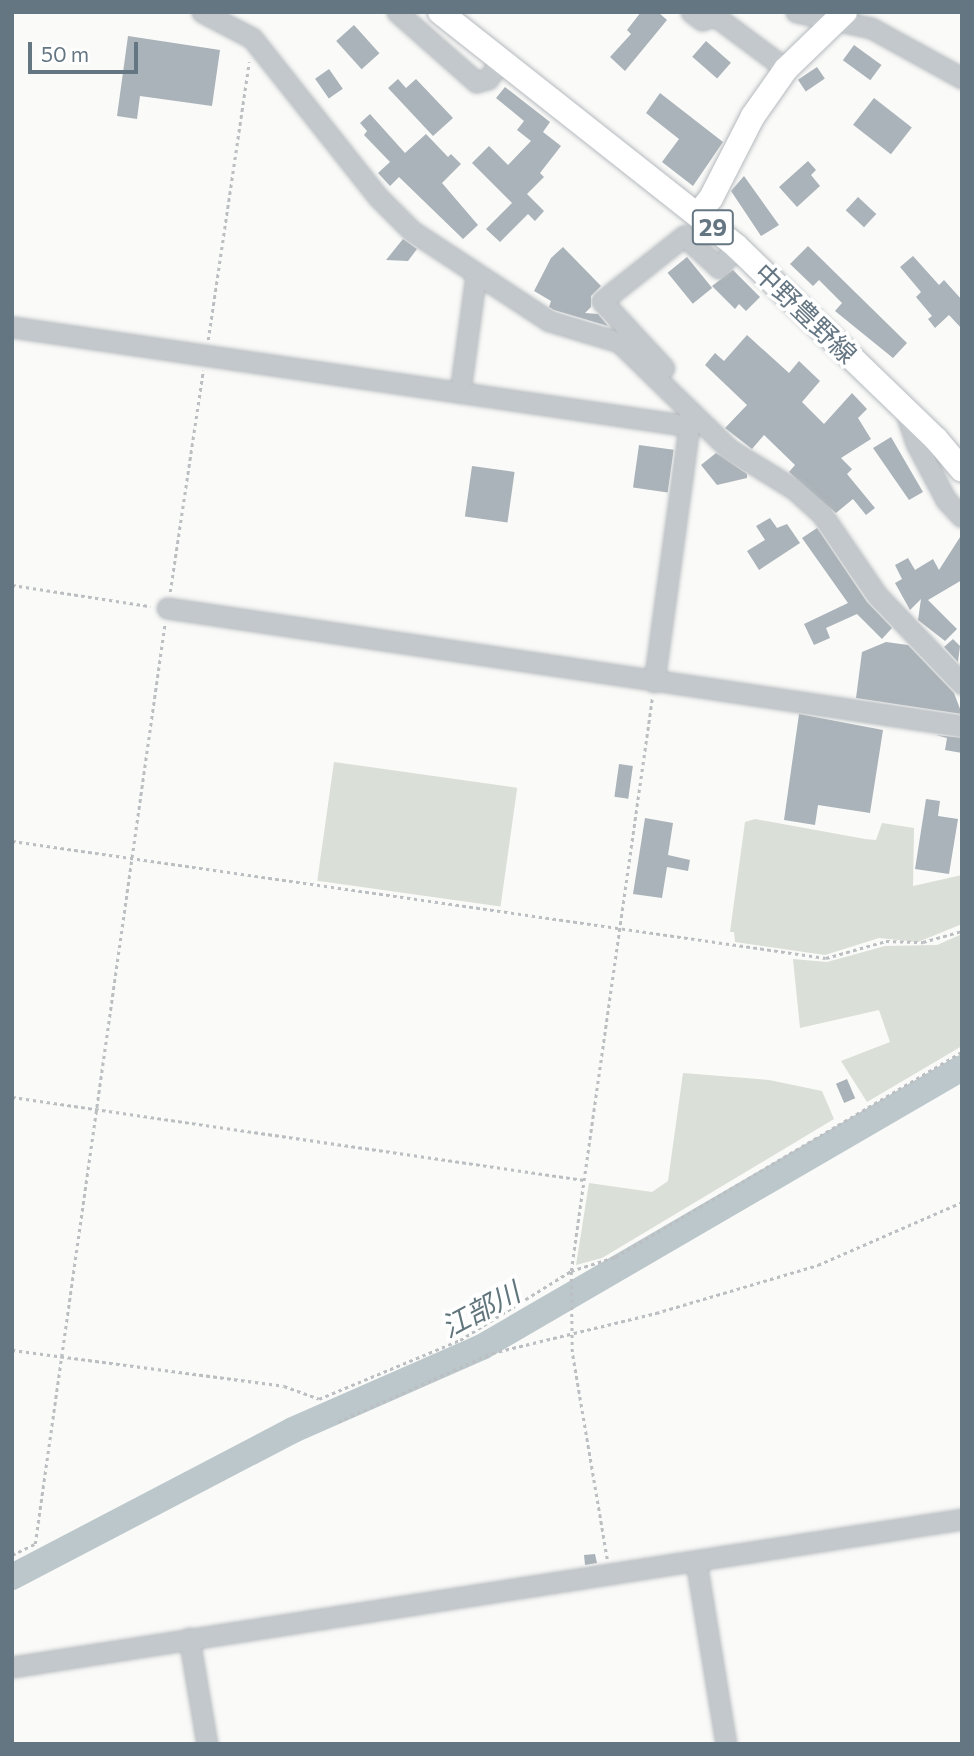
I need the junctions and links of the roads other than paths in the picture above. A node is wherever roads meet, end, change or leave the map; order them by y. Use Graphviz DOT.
graph roads {
  1 [pos="202,12"];
  2 [pos="397,12"];
  3 [pos="440,12"];
  4 [pos="691,12"];
  5 [pos="796,12"];
  6 [pos="837,17"];
  7 [pos="500,61"];
  8 [pos="786,69"];
  9 [pos="962,78"];
  10 [pos="698,214"];
  11 [pos="736,246"];
  12 [pos="476,274"];
  13 [pos="12,327"];
  14 [pos="658,377"];
  15 [pos="460,392"];
  16 [pos="904,408"];
  17 [pos="691,419"];
  18 [pos="962,470"];
  19 [pos="962,517"];
  20 [pos="167,608"];
  21 [pos="654,682"];
  22 [pos="962,684"];
  23 [pos="962,726"];
  24 [pos="962,1519"];
  25 [pos="696,1561"];
  26 [pos="189,1638"];
  27 [pos="12,1667"];
  28 [pos="207,1744"];
  29 [pos="726,1744"];
  1 -- 12 [label="street"];
  2 -- 7 [label="street"];
  3 -- 7 [label="main road, 中野豊野線 / 29"];
  4 -- 8 [label="street"];
  5 -- 6 [label="street"];
  6 -- 8 [label="main road"];
  6 -- 9 [label="street"];
  7 -- 10 [label="main road, 中野豊野線 / 29"];
  8 -- 10 [label="main road"];
  10 -- 11 [label="main road, 中野豊野線 / 29"];
  11 -- 14 [label="street"];
  11 -- 16 [label="main road, 中野豊野線 / 29"];
  12 -- 14 [label="street"];
  12 -- 15 [label="street"];
  13 -- 15 [label="street"];
  14 -- 17 [label="street"];
  15 -- 17 [label="street"];
  16 -- 18 [label="main road, 中野豊野線 / 29"];
  16 -- 19 [label="street"];
  17 -- 21 [label="street"];
  17 -- 22 [label="street"];
  20 -- 21 [label="street"];
  21 -- 23 [label="street"];
  24 -- 25 [label="street"];
  25 -- 26 [label="street"];
  25 -- 29 [label="street"];
  26 -- 27 [label="street"];
  26 -- 28 [label="street"];
}
